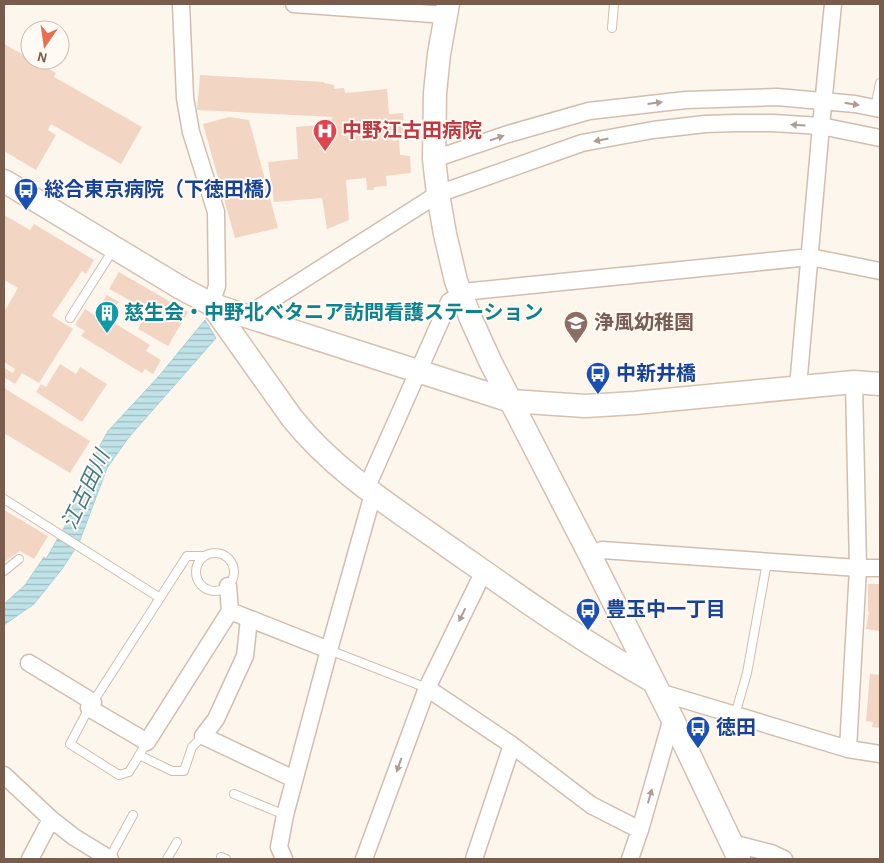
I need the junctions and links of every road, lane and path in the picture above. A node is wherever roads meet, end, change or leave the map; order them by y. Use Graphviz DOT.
graph roads {
  1 [pos="181,4"];
  2 [pos="294,4"];
  3 [pos="614,4"];
  4 [pos="834,4"];
  5 [pos="447,10"];
  6 [pos="612,28"];
  7 [pos="880,83"];
  8 [pos="824,100"];
  9 [pos="878,109"];
  10 [pos="821,126"];
  11 [pos="880,138"];
  12 [pos="434,159"];
  13 [pos="4,181"];
  14 [pos="438,194"];
  15 [pos="114,249"];
  16 [pos="810,258"];
  17 [pos="880,271"];
  18 [pos="461,294"];
  19 [pos="213,306"];
  20 [pos="70,318"];
  21 [pos="238,323"];
  22 [pos="418,372"];
  23 [pos="854,382"];
  24 [pos="880,384"];
  25 [pos="798,387"];
  26 [pos="511,401"];
  27 [pos="370,492"];
  28 [pos="4,499"];
  29 [pos="590,555"];
  30 [pos="203,556"];
  31 [pos="19,559"];
  32 [pos="766,562"];
  33 [pos="858,568"];
  34 [pos="880,568"];
  35 [pos="4,571"];
  36 [pos="484,572"];
  37 [pos="228,586"];
  38 [pos="160,598"];
  39 [pos="230,611"];
  40 [pos="250,620"];
  41 [pos="329,650"];
  42 [pos="29,663"];
  43 [pos="656,687"];
  44 [pos="428,688"];
  45 [pos="91,705"];
  46 [pos="735,715"];
  47 [pos="672,718"];
  48 [pos="203,736"];
  49 [pos="512,745"];
  50 [pos="143,748"];
  51 [pos="848,749"];
  52 [pos="880,754"];
  53 [pos="4,775"];
  54 [pos="294,779"];
  55 [pos="234,794"];
  56 [pos="133,815"];
  57 [pos="285,815"];
  58 [pos="51,819"];
  59 [pos="640,830"];
  60 [pos="177,842"];
  61 [pos="736,851"];
  62 [pos="30,859"];
  63 [pos="110,859"];
  64 [pos="167,859"];
  65 [pos="284,859"];
  66 [pos="364,859"];
  67 [pos="474,859"];
  68 [pos="630,859"];
  69 [pos="784,859"];
  1 -- 19 [label="street"];
  2 -- 5 [label="street"];
  3 -- 6 [label="lane"];
  4 -- 8 [label="street"];
  5 -- 12 [label="street"];
  7 -- 9 [label="lane"];
  8 -- 9 [label="street, one-way"];
  8 -- 10 [label="street"];
  12 -- 8 [label="street, one-way"];
  10 -- 11 [label="street"];
  10 -- 14 [label="street, one-way"];
  10 -- 16 [label="street"];
  12 -- 14 [label="street"];
  13 -- 15 [label="street"];
  14 -- 18 [label="street"];
  14 -- 21 [label="street"];
  15 -- 19 [label="street"];
  15 -- 20 [label="lane"];
  16 -- 17 [label="street"];
  16 -- 18 [label="street"];
  16 -- 25 [label="street"];
  18 -- 22 [label="street"];
  18 -- 26 [label="street"];
  19 -- 21 [label="street"];
  21 -- 22 [label="street"];
  21 -- 27 [label="street"];
  22 -- 26 [label="street"];
  22 -- 27 [label="street"];
  23 -- 24 [label="street"];
  23 -- 25 [label="street"];
  23 -- 33 [label="street"];
  25 -- 26 [label="street"];
  26 -- 29 [label="street"];
  27 -- 36 [label="street"];
  27 -- 41 [label="street"];
  28 -- 38 [label="lane"];
  29 -- 32 [label="street"];
  29 -- 43 [label="street"];
  30 -- 37 [label="lane"];
  30 -- 37 [label="lane"];
  30 -- 38 [label="lane"];
  31 -- 35 [label="lane"];
  32 -- 33 [label="street"];
  32 -- 46 [label="lane"];
  33 -- 34 [label="street"];
  33 -- 51 [label="street"];
  36 -- 43 [label="street"];
  36 -- 44 [label="street, one-way"];
  37 -- 39 [label="street"];
  38 -- 45 [label="lane"];
  39 -- 40 [label="street"];
  39 -- 50 [label="street"];
  40 -- 41 [label="street"];
  40 -- 48 [label="street"];
  41 -- 44 [label="lane"];
  41 -- 54 [label="street"];
  42 -- 45 [label="street"];
  43 -- 46 [label="street"];
  43 -- 47 [label="street"];
  44 -- 49 [label="street"];
  44 -- 66 [label="street, one-way"];
  45 -- 50 [label="street"];
  45 -- 50 [label="lane"];
  46 -- 51 [label="street"];
  59 -- 47 [label="street, one-way"];
  47 -- 61 [label="street"];
  48 -- 50 [label="lane"];
  48 -- 54 [label="street"];
  49 -- 59 [label="street"];
  49 -- 67 [label="street"];
  51 -- 52 [label="street"];
  53 -- 58 [label="street"];
  54 -- 57 [label="street"];
  55 -- 57 [label="lane"];
  56 -- 63 [label="lane"];
  57 -- 65 [label="street"];
  58 -- 62 [label="street"];
  58 -- 63 [label="street"];
  59 -- 68 [label="street"];
  60 -- 64 [label="lane"];
  61 -- 69 [label="street"];
}
